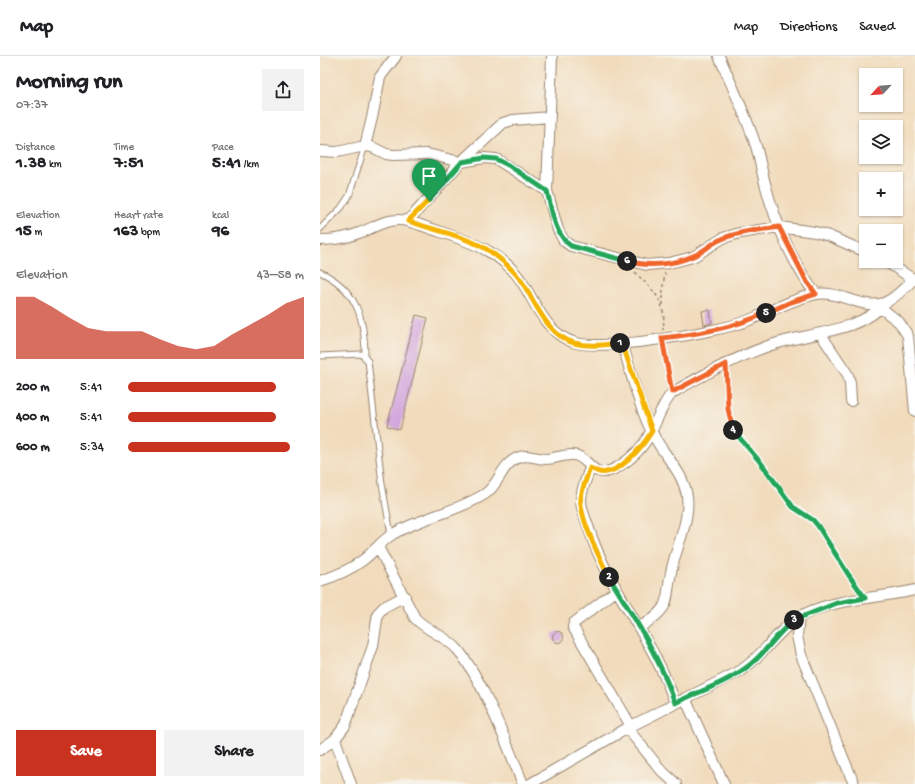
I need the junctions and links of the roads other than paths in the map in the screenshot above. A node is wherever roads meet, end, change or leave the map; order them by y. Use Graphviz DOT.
graph roads {
  1 [pos="396,56"];
  2 [pos="552,56"];
  3 [pos="720,56"];
  4 [pos="550,117"];
  5 [pos="365,146"];
  6 [pos="320,151"];
  7 [pos="462,162"];
  8 [pos="547,191"];
  9 [pos="408,221"];
  10 [pos="779,227"];
  11 [pos="320,229"];
  12 [pos="320,240"];
  13 [pos="859,249"];
  14 [pos="896,268"];
  15 [pos="320,272"];
  16 [pos="914,279"];
  17 [pos="816,294"];
  18 [pos="884,305"];
  19 [pos="820,333"];
  20 [pos="622,343"];
  21 [pos="912,346"];
  22 [pos="320,356"];
  23 [pos="366,357"];
  24 [pos="851,401"];
  25 [pos="915,411"];
  26 [pos="652,431"];
  27 [pos="590,468"];
  28 [pos="391,534"];
  29 [pos="378,547"];
  30 [pos="320,580"];
  31 [pos="617,590"];
  32 [pos="915,590"];
  33 [pos="405,596"];
  34 [pos="799,617"];
  35 [pos="640,627"];
  36 [pos="685,698"];
  37 [pos="675,703"];
  38 [pos="629,727"];
  39 [pos="335,739"];
  40 [pos="320,750"];
  41 [pos="351,784"];
  42 [pos="529,784"];
  43 [pos="676,784"];
  44 [pos="724,784"];
  45 [pos="854,784"];
  1 -- 5 [label="street"];
  2 -- 4 [label="street"];
  3 -- 10 [label="street"];
  4 -- 7 [label="street"];
  4 -- 8 [label="street"];
  5 -- 6 [label="street"];
  5 -- 7 [label="street"];
  5 -- 11 [label="lane"];
  7 -- 8 [label="street"];
  7 -- 9 [label="street"];
  8 -- 10 [label="street"];
  9 -- 12 [label="street"];
  9 -- 20 [label="street"];
  10 -- 13 [label="street"];
  10 -- 17 [label="street"];
  14 -- 16 [label="street"];
  15 -- 23 [label="lane"];
  16 -- 18 [label="street"];
  17 -- 18 [label="street"];
  17 -- 20 [label="street"];
  18 -- 19 [label="street"];
  18 -- 21 [label="street"];
  19 -- 24 [label="street"];
  19 -- 26 [label="street"];
  20 -- 26 [label="street"];
  21 -- 25 [label="street"];
  22 -- 23 [label="lane"];
  23 -- 28 [label="lane"];
  26 -- 27 [label="street"];
  26 -- 35 [label="street"];
  27 -- 28 [label="street"];
  27 -- 31 [label="street"];
  28 -- 29 [label="street"];
  29 -- 30 [label="street"];
  29 -- 33 [label="street"];
  31 -- 35 [label="street"];
  31 -- 38 [label="street"];
  32 -- 34 [label="street"];
  33 -- 39 [label="street"];
  33 -- 42 [label="street"];
  34 -- 36 [label="street"];
  34 -- 45 [label="street"];
  35 -- 37 [label="street"];
  36 -- 37 [label="street"];
  36 -- 44 [label="street"];
  37 -- 38 [label="street"];
  38 -- 42 [label="street"];
  38 -- 43 [label="street"];
  39 -- 40 [label="street"];
  39 -- 41 [label="street"];
}
